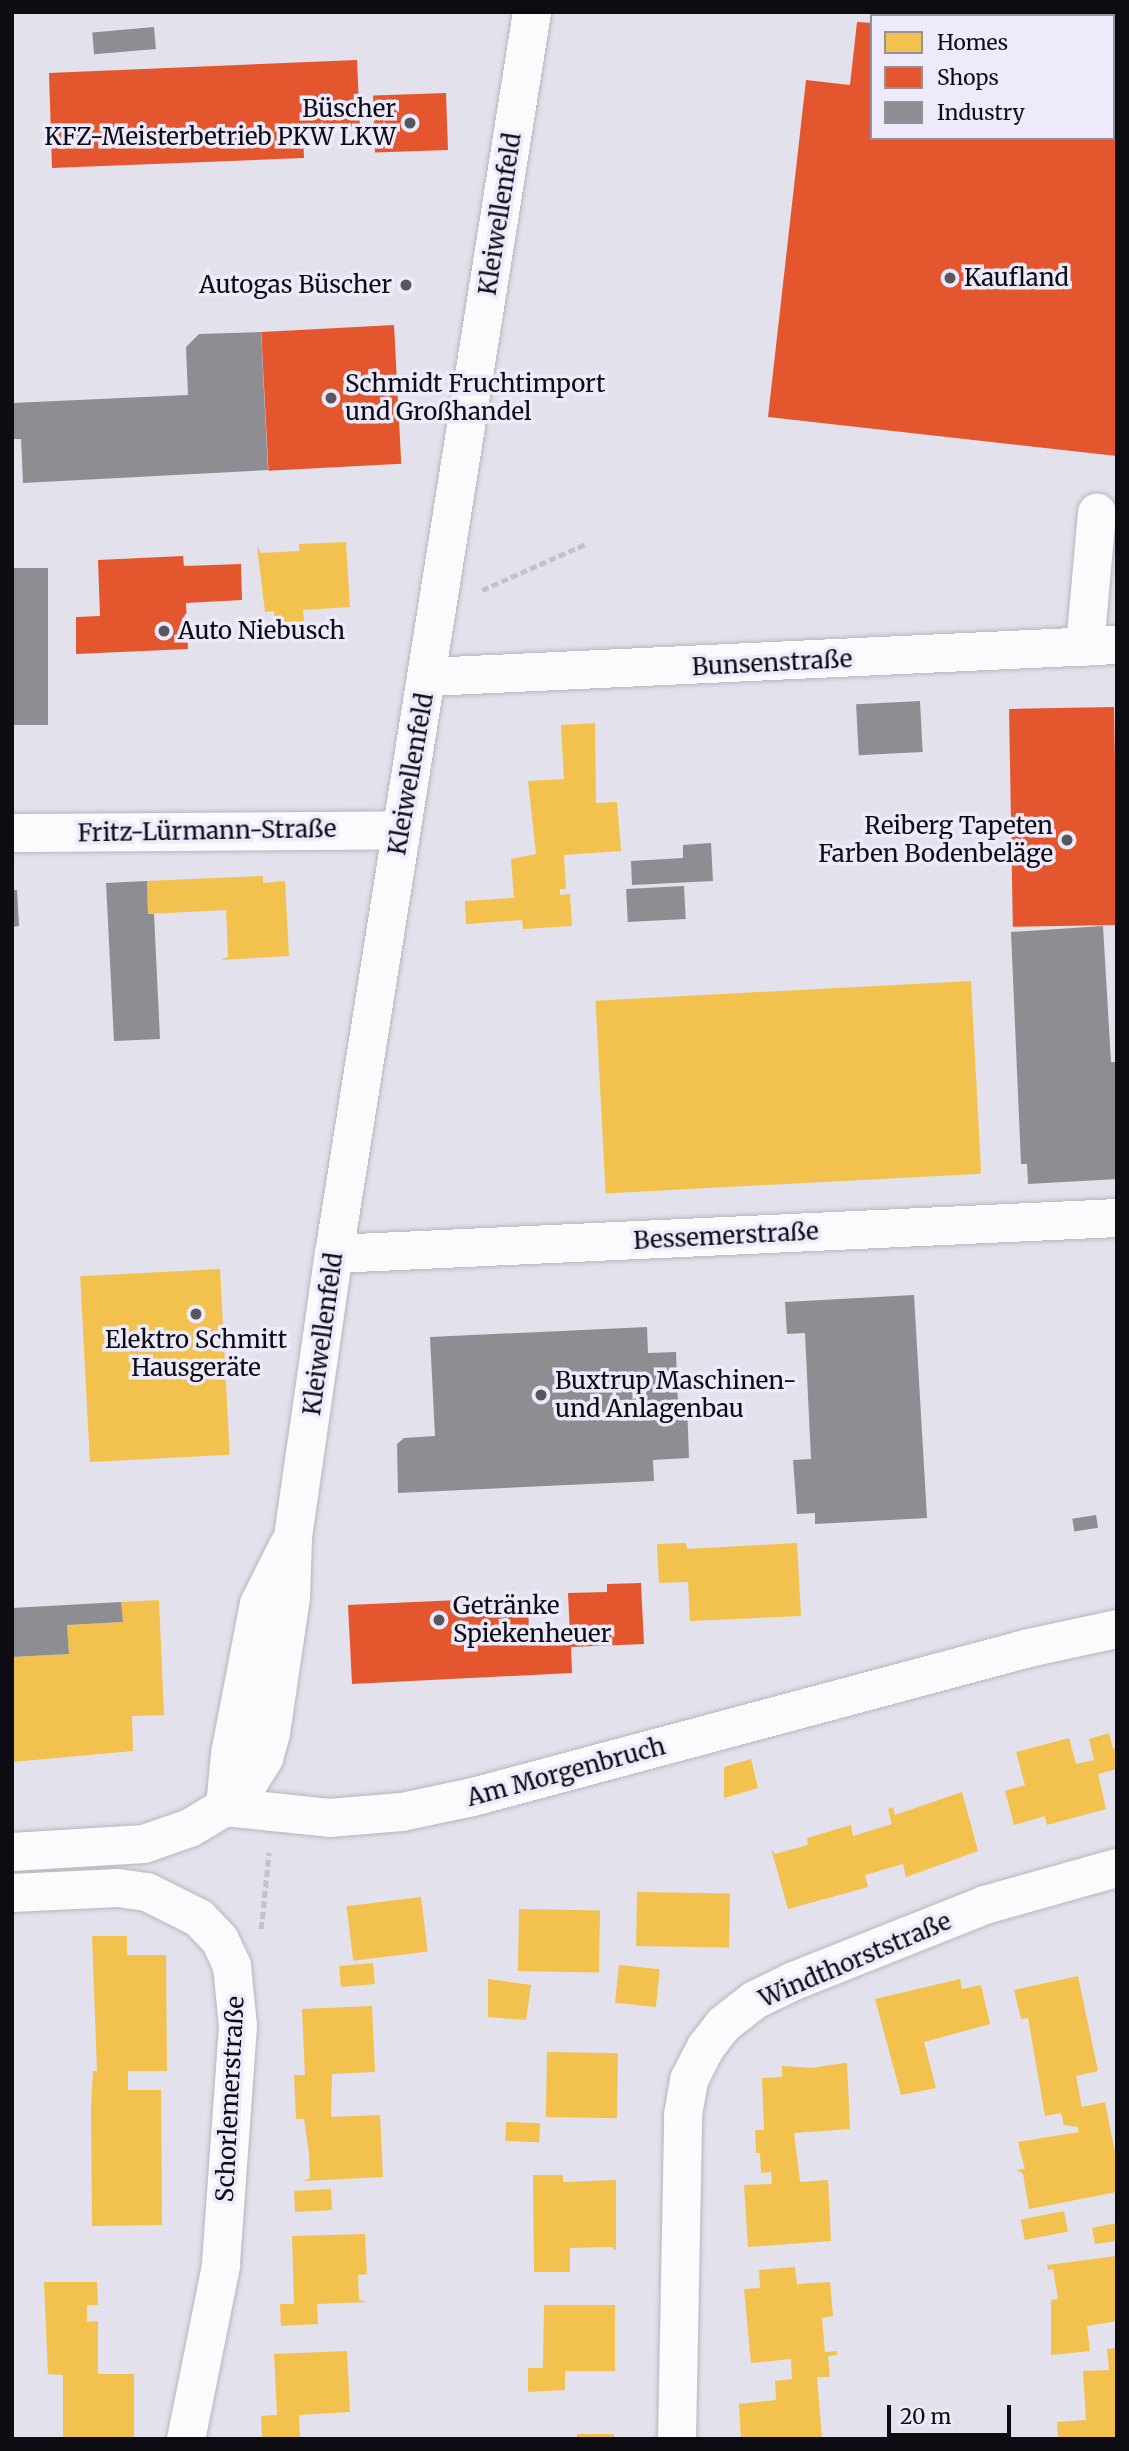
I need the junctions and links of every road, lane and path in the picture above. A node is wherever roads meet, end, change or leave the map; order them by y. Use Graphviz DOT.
graph roads {
  1 [pos="532,12"];
  2 [pos="1097,513"];
  3 [pos="586,544"];
  4 [pos="438,609"];
  5 [pos="1101,646"];
  6 [pos="428,677"];
  7 [pos="401,830"];
  8 [pos="12,833"];
  9 [pos="1117,1218"];
  10 [pos="334,1254"];
  11 [pos="1117,1629"];
  12 [pos="225,1807"];
  13 [pos="273,1812"];
  14 [pos="12,1852"];
  15 [pos="1117,1868"];
  16 [pos="12,1894"];
  17 [pos="226,1953"];
  18 [pos="186,2439"];
  19 [pos="677,2439"];
  1 -- 4 [label="street, Kleiwellenfeld"];
  2 -- 5 [label="street"];
  3 -- 4 [label="path"];
  4 -- 6 [label="street, Kleiwellenfeld"];
  5 -- 6 [label="street, Bunsenstraße"];
  6 -- 7 [label="street, Kleiwellenfeld"];
  7 -- 8 [label="street, Fritz-Lürmann-Straße"];
  7 -- 10 [label="street, Kleiwellenfeld"];
  9 -- 10 [label="street, Bessemerstraße"];
  10 -- 12 [label="street, Kleiwellenfeld"];
  11 -- 13 [label="street, Am Morgenbruch"];
  12 -- 13 [label="street, Am Morgenbruch"];
  12 -- 14 [label="street"];
  13 -- 17 [label="path"];
  15 -- 19 [label="street, Windthorststraße"];
  16 -- 17 [label="street"];
  17 -- 18 [label="street, Schorlemerstraße"];
}
